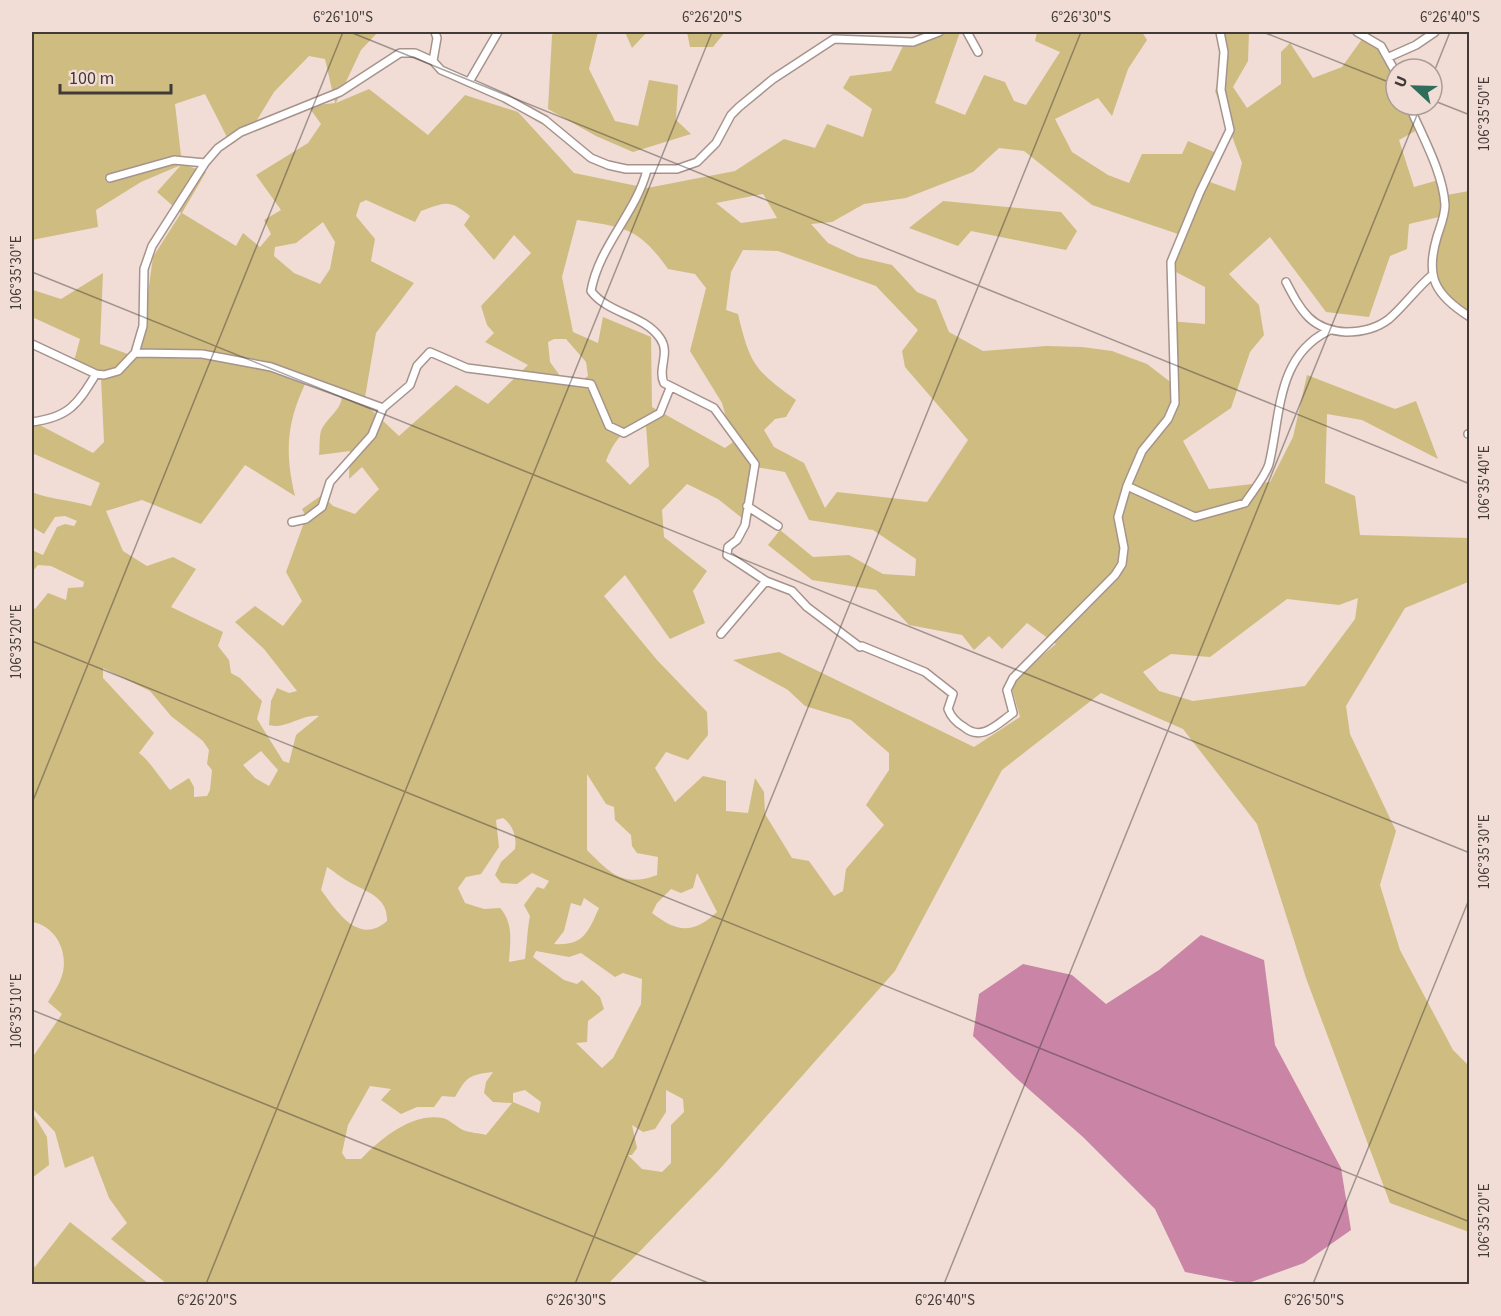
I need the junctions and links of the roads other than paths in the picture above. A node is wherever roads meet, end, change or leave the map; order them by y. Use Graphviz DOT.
graph roads {
  1 [pos="498,32"];
  2 [pos="939,32"];
  3 [pos="967,32"];
  4 [pos="1220,32"];
  5 [pos="1357,32"];
  6 [pos="1435,32"];
  7 [pos="437,34"];
  8 [pos="978,52"];
  9 [pos="1389,57"];
  10 [pos="433,61"];
  11 [pos="469,82"];
  12 [pos="1414,117"];
  13 [pos="205,163"];
  14 [pos="647,170"];
  15 [pos="110,178"];
  16 [pos="1431,276"];
  17 [pos="1286,282"];
  18 [pos="1470,317"];
  19 [pos="1328,331"];
  20 [pos="32,345"];
  21 [pos="135,353"];
  22 [pos="96,374"];
  23 [pos="670,388"];
  24 [pos="383,408"];
  25 [pos="32,422"];
  26 [pos="1127,486"];
  27 [pos="747,506"];
  28 [pos="292,522"];
  29 [pos="778,526"];
  30 [pos="766,581"];
  31 [pos="721,634"];
  1 -- 11 [label="street"];
  2 -- 14 [label="street"];
  3 -- 8 [label="street"];
  4 -- 26 [label="street"];
  5 -- 9 [label="street"];
  6 -- 9 [label="street"];
  7 -- 10 [label="street"];
  10 -- 11 [label="street"];
  10 -- 13 [label="street"];
  11 -- 14 [label="street"];
  12 -- 16 [label="street"];
  13 -- 15 [label="street"];
  13 -- 21 [label="street"];
  14 -- 23 [label="street"];
  16 -- 18 [label="street"];
  16 -- 19 [label="street"];
  17 -- 19 [label="street"];
  19 -- 26 [label="street"];
  20 -- 22 [label="street"];
  21 -- 22 [label="street"];
  21 -- 24 [label="street"];
  22 -- 25 [label="street"];
  23 -- 24 [label="street"];
  23 -- 27 [label="street"];
  24 -- 28 [label="street"];
  26 -- 30 [label="street"];
  27 -- 29 [label="street"];
  27 -- 30 [label="street"];
  30 -- 31 [label="street"];
}
